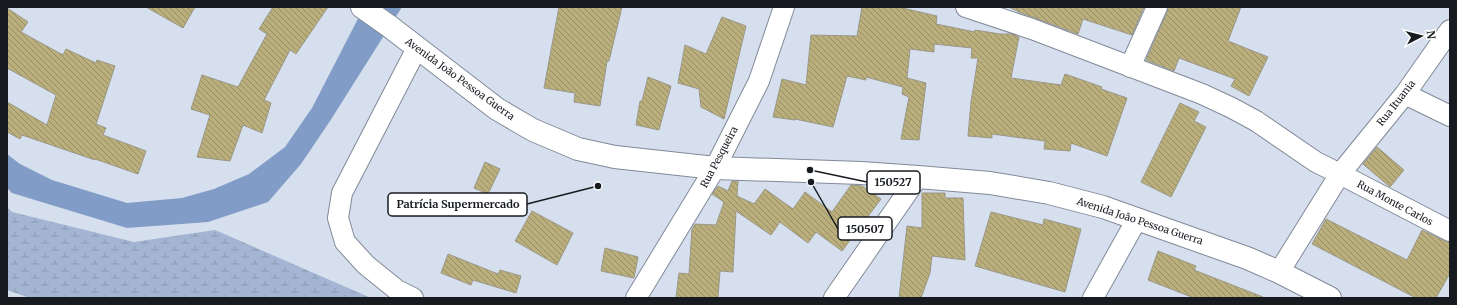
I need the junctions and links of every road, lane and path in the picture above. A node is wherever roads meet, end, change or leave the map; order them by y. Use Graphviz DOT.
graph roads {
  1 [pos="362,7"];
  2 [pos="784,7"];
  3 [pos="966,7"];
  4 [pos="1157,7"];
  5 [pos="1450,30"];
  6 [pos="416,48"];
  7 [pos="1130,67"];
  8 [pos="1405,94"];
  9 [pos="1450,116"];
  10 [pos="715,168"];
  11 [pos="1340,174"];
  12 [pos="918,177"];
  13 [pos="1137,219"];
  14 [pos="1450,231"];
  15 [pos="1279,272"];
  16 [pos="413,298"];
  17 [pos="636,298"];
  18 [pos="834,298"];
  19 [pos="1093,298"];
  20 [pos="1330,298"];
  1 -- 6 [label="main road, Avenida João Pessoa Guerra"];
  2 -- 10 [label="street, Rua Pesqueira"];
  3 -- 7 [label="street, Rua Monte Carlos"];
  4 -- 7 [label="street"];
  5 -- 8 [label="street, Rua Ituania"];
  6 -- 10 [label="main road, Avenida João Pessoa Guerra"];
  6 -- 16 [label="street"];
  7 -- 11 [label="street, Rua Monte Carlos"];
  8 -- 9 [label="street"];
  8 -- 11 [label="street, Rua Ituania"];
  10 -- 12 [label="main road, Avenida João Pessoa Guerra"];
  10 -- 17 [label="street, Rua Pesqueira"];
  11 -- 14 [label="street, Rua Monte Carlos"];
  11 -- 15 [label="street, Rua Ituania"];
  12 -- 13 [label="main road, Avenida João Pessoa Guerra"];
  12 -- 18 [label="street"];
  13 -- 15 [label="main road, Avenida João Pessoa Guerra"];
  13 -- 19 [label="street"];
  15 -- 20 [label="main road, Avenida João Pessoa Guerra"];
}
